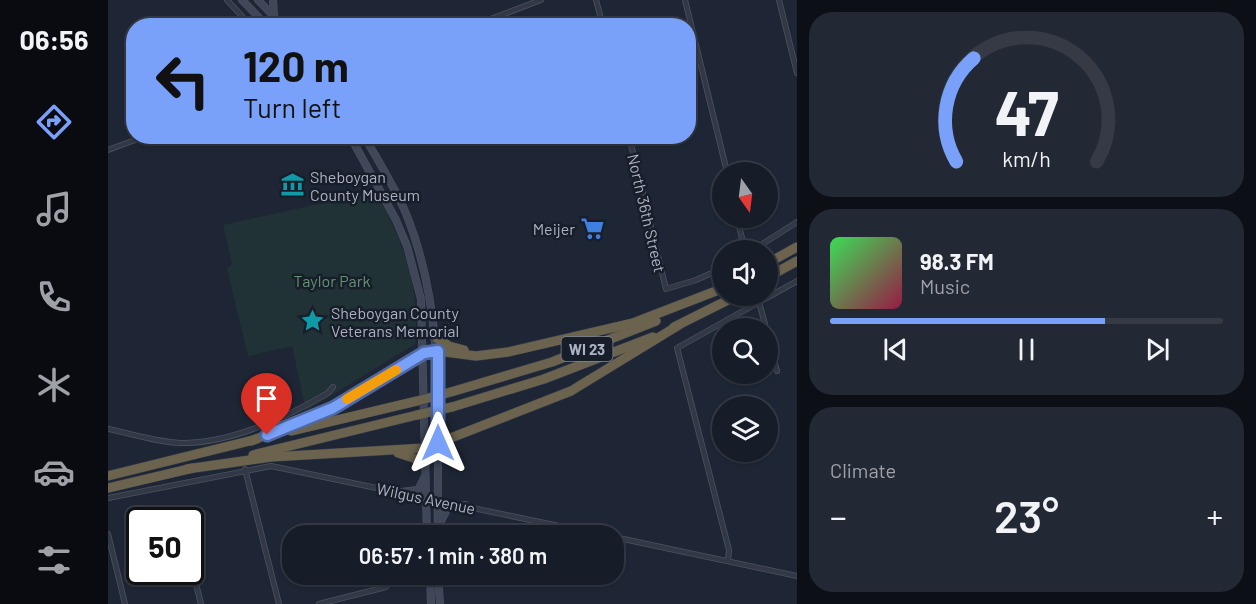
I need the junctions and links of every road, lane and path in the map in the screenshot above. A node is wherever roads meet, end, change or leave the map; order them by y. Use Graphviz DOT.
graph roads {
  1 [pos="227,0"];
  2 [pos="242,0"];
  3 [pos="258,0"];
  4 [pos="273,0"];
  5 [pos="541,0"];
  6 [pos="596,0"];
  7 [pos="685,0"];
  8 [pos="779,0"];
  9 [pos="274,16"];
  10 [pos="244,18"];
  11 [pos="260,18"];
  12 [pos="491,18"];
  13 [pos="601,18"];
  14 [pos="689,18"];
  15 [pos="696,45"];
  16 [pos="797,73"];
  17 [pos="126,143"];
  18 [pos="354,144"];
  19 [pos="368,144"];
  20 [pos="631,144"];
  21 [pos="108,150"];
  22 [pos="725,162"];
  23 [pos="797,222"];
  24 [pos="769,240"];
  25 [pos="797,247"];
  26 [pos="778,257"];
  27 [pos="797,261"];
  28 [pos="778,271"];
  29 [pos="712,273"];
  30 [pos="797,281"];
  31 [pos="778,292"];
  32 [pos="712,293"];
  33 [pos="712,294"];
  34 [pos="716,306"];
  35 [pos="752,306"];
  36 [pos="679,325"];
  37 [pos="436,338"];
  38 [pos="541,345"];
  39 [pos="438,351"];
  40 [pos="424,353"];
  41 [pos="333,387"];
  42 [pos="108,429"];
  43 [pos="251,441"];
  44 [pos="438,443"];
  45 [pos="425,448"];
  46 [pos="390,450"];
  47 [pos="426,466"];
  48 [pos="245,469"];
  49 [pos="188,470"];
  50 [pos="108,476"];
  51 [pos="108,488"];
  52 [pos="401,492"];
  53 [pos="108,498"];
  54 [pos="427,498"];
  55 [pos="438,500"];
  56 [pos="465,505"];
  57 [pos="427,525"];
  58 [pos="438,525"];
  59 [pos="441,525"];
  60 [pos="556,525"];
  61 [pos="108,534"];
  62 [pos="624,539"];
  63 [pos="728,561"];
  64 [pos="797,576"];
  65 [pos="196,585"];
  66 [pos="430,585"];
  67 [pos="439,585"];
  68 [pos="386,587"];
  69 [pos="125,604"];
  70 [pos="201,604"];
  71 [pos="279,604"];
  72 [pos="319,604"];
  73 [pos="431,604"];
  74 [pos="440,604"];
  1 -- 10 [label="street"];
  2 -- 11 [label="main road"];
  3 -- 9 [label="main road"];
  4 -- 9 [label="main road"];
  5 -- 12 [label="street"];
  6 -- 13 [label="street"];
  7 -- 14 [label="street"];
  8 -- 16 [label="street"];
  15 -- 22 [label="street"];
  17 -- 21 [label="street"];
  18 -- 40 [label="main road"];
  19 -- 37 [label="main road"];
  20 -- 29 [label="street, North 36th Street"];
  23 -- 24 [label="street"];
  25 -- 26 [label="highway"];
  27 -- 28 [label="highway"];
  30 -- 31 [label="street"];
  32 -- 38 [label="highway"];
  33 -- 43 [label="highway, WI 23, bridge"];
  34 -- 36 [label="highway, WI 23"];
  35 -- 63 [label="street"];
  36 -- 44 [label="highway"];
  36 -- 49 [label="highway, WI 23, bridge"];
  37 -- 38 [label="highway"];
  37 -- 39 [label="main road"];
  38 -- 39 [label="highway"];
  39 -- 40 [label="highway"];
  39 -- 44 [label="main road"];
  40 -- 43 [label="highway"];
  40 -- 45 [label="main road"];
  41 -- 42 [label="street"];
  43 -- 50 [label="highway, WI 23"];
  44 -- 45 [label="highway"];
  44 -- 55 [label="main road"];
  45 -- 46 [label="highway"];
  45 -- 47 [label="main road"];
  46 -- 47 [label="highway"];
  46 -- 49 [label="highway"];
  47 -- 52 [label="main road"];
  47 -- 54 [label="main road"];
  48 -- 52 [label="street, Wilgus Avenue"];
  48 -- 53 [label="street, Wilgus Avenue"];
  48 -- 71 [label="street"];
  49 -- 51 [label="highway, WI 23"];
  52 -- 54 [label="street, Wilgus Avenue"];
  54 -- 55 [label="street, Wilgus Avenue"];
  54 -- 57 [label="main road"];
  55 -- 56 [label="street, Wilgus Avenue"];
  55 -- 58 [label="main road"];
  56 -- 59 [label="main road"];
  56 -- 60 [label="street, Wilgus Avenue"];
  61 -- 69 [label="street"];
  62 -- 63 [label="street"];
  63 -- 64 [label="street"];
  65 -- 70 [label="street"];
  66 -- 73 [label="main road"];
  67 -- 74 [label="main road"];
  68 -- 72 [label="street"];
}
